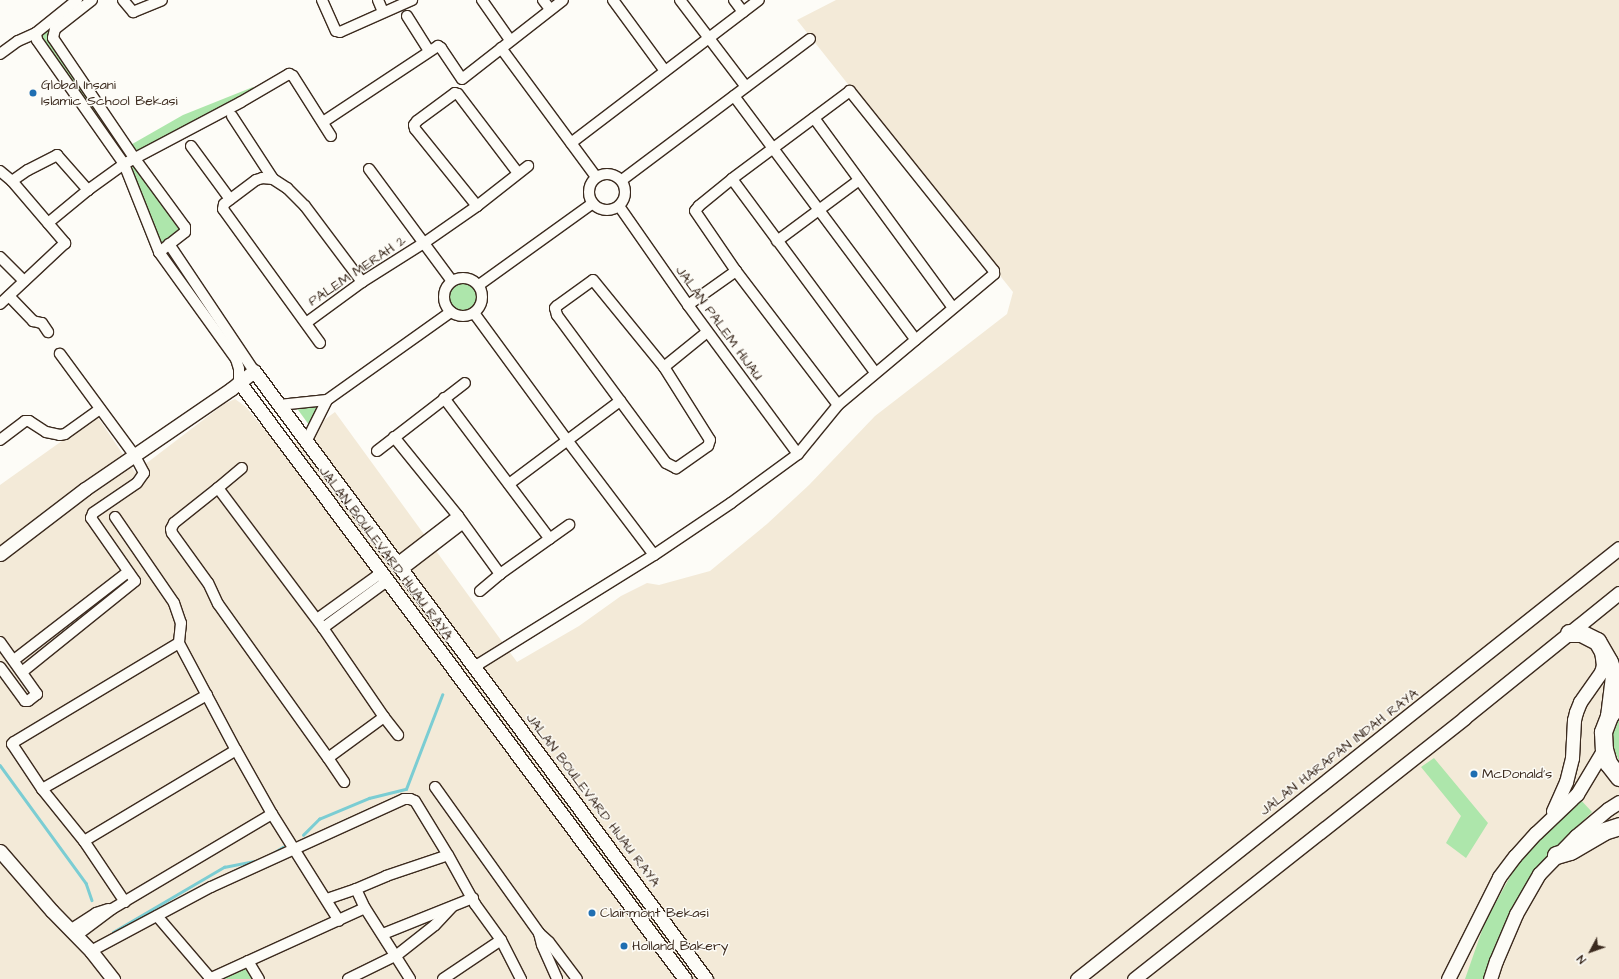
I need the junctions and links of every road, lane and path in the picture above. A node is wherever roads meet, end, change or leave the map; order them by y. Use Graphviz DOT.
graph roads {
  1 [pos="77,0"];
  2 [pos="92,0"];
  3 [pos="123,0"];
  4 [pos="162,0"];
  5 [pos="322,0"];
  6 [pos="378,0"];
  7 [pos="412,0"];
  8 [pos="482,0"];
  9 [pos="543,0"];
  10 [pos="563,0"];
  11 [pos="613,0"];
  12 [pos="680,0"];
  13 [pos="734,0"];
  14 [pos="759,0"];
  15 [pos="550,9"];
  16 [pos="383,12"];
  17 [pos="743,12"];
  18 [pos="408,16"];
  19 [pos="36,33"];
  20 [pos="709,38"];
  21 [pos="810,39"];
  22 [pos="510,40"];
  23 [pos="501,48"];
  24 [pos="429,51"];
  25 [pos="0,54"];
  26 [pos="665,71"];
  27 [pos="746,87"];
  28 [pos="734,96"];
  29 [pos="232,116"];
  30 [pos="814,118"];
  31 [pos="323,122"];
  32 [pos="331,136"];
  33 [pos="571,143"];
  34 [pos="191,146"];
  35 [pos="772,149"];
  36 [pos="134,159"];
  37 [pos="124,164"];
  38 [pos="528,166"];
  39 [pos="369,169"];
  40 [pos="0,171"];
  41 [pos="518,173"];
  42 [pos="596,177"];
  43 [pos="273,179"];
  44 [pos="622,180"];
  45 [pos="732,180"];
  46 [pos="859,180"];
  47 [pos="12,181"];
  48 [pos="88,190"];
  49 [pos="230,199"];
  50 [pos="593,203"];
  51 [pos="477,206"];
  52 [pos="619,206"];
  53 [pos="818,210"];
  54 [pos="48,223"];
  55 [pos="777,241"];
  56 [pos="424,243"];
  57 [pos="169,244"];
  58 [pos="159,252"];
  59 [pos="0,257"];
  60 [pos="736,271"];
  61 [pos="24,281"];
  62 [pos="452,281"];
  63 [pos="362,282"];
  64 [pos="479,285"];
  65 [pos="9,296"];
  66 [pos="0,304"];
  67 [pos="688,305"];
  68 [pos="953,308"];
  69 [pos="451,312"];
  70 [pos="474,313"];
  71 [pos="306,323"];
  72 [pos="48,332"];
  73 [pos="707,332"];
  74 [pos="916,340"];
  75 [pos="320,343"];
  76 [pos="60,354"];
  77 [pos="664,367"];
  78 [pos="254,371"];
  79 [pos="875,372"];
  80 [pos="239,382"];
  81 [pos="464,383"];
  82 [pos="444,398"];
  83 [pos="327,400"];
  84 [pos="620,401"];
  85 [pos="279,405"];
  86 [pos="838,405"];
  87 [pos="100,409"];
  88 [pos="394,437"];
  89 [pos="0,440"];
  90 [pos="567,440"];
  91 [pos="306,442"];
  92 [pos="377,451"];
  93 [pos="798,454"];
  94 [pos="134,456"];
  95 [pos="242,468"];
  96 [pos="509,484"];
  97 [pos="339,486"];
  98 [pos="218,488"];
  99 [pos="324,497"];
  100 [pos="115,517"];
  101 [pos="460,520"];
  102 [pos="569,525"];
  103 [pos="550,539"];
  104 [pos="1619,548"];
  105 [pos="0,554"];
  106 [pos="654,555"];
  107 [pos="399,567"];
  108 [pos="128,572"];
  109 [pos="500,574"];
  110 [pos="384,577"];
  111 [pos="480,591"];
  112 [pos="1619,593"];
  113 [pos="343,600"];
  114 [pos="349,609"];
  115 [pos="317,619"];
  116 [pos="323,628"];
  117 [pos="1569,633"];
  118 [pos="0,642"];
  119 [pos="179,643"];
  120 [pos="1599,644"];
  121 [pos="14,660"];
  122 [pos="0,667"];
  123 [pos="474,667"];
  124 [pos="22,672"];
  125 [pos="207,695"];
  126 [pos="1619,703"];
  127 [pos="384,716"];
  128 [pos="1609,716"];
  129 [pos="398,735"];
  130 [pos="1604,749"];
  131 [pos="236,750"];
  132 [pos="540,755"];
  133 [pos="328,758"];
  134 [pos="526,767"];
  135 [pos="1619,777"];
  136 [pos="344,782"];
  137 [pos="435,787"];
  138 [pos="42,789"];
  139 [pos="1619,802"];
  140 [pos="272,814"];
  141 [pos="1550,818"];
  142 [pos="1619,826"];
  143 [pos="84,841"];
  144 [pos="294,846"];
  145 [pos="0,851"];
  146 [pos="448,855"];
  147 [pos="1556,855"];
  148 [pos="356,889"];
  149 [pos="473,898"];
  150 [pos="327,899"];
  151 [pos="125,902"];
  152 [pos="452,907"];
  153 [pos="365,908"];
  154 [pos="156,916"];
  155 [pos="339,921"];
  156 [pos="73,933"];
  157 [pos="538,933"];
  158 [pos="383,934"];
  159 [pos="501,940"];
  160 [pos="91,951"];
  161 [pos="397,955"];
  162 [pos="248,960"];
  163 [pos="110,978"];
  164 [pos="210,979"];
  165 [pos="259,979"];
  166 [pos="348,979"];
  167 [pos="410,979"];
  168 [pos="443,979"];
  169 [pos="521,979"];
  170 [pos="557,979"];
  171 [pos="576,979"];
  172 [pos="685,979"];
  173 [pos="706,979"];
  174 [pos="1077,979"];
  175 [pos="1134,979"];
  176 [pos="1448,979"];
  177 [pos="1490,979"];
  1 -- 19 [label="street"];
  2 -- 36 [label="street"];
  3 -- 4 [label="street"];
  5 -- 16 [label="street"];
  6 -- 16 [label="street"];
  7 -- 16 [label="street"];
  8 -- 22 [label="street"];
  9 -- 15 [label="street"];
  10 -- 15 [label="street"];
  11 -- 26 [label="street"];
  12 -- 20 [label="street"];
  13 -- 17 [label="street"];
  14 -- 17 [label="street"];
  15 -- 22 [label="street"];
  17 -- 20 [label="street"];
  18 -- 24 [label="street"];
  19 -- 25 [label="street"];
  19 -- 37 [label="street"];
  20 -- 26 [label="street"];
  20 -- 27 [label="street"];
  21 -- 27 [label="street"];
  22 -- 23 [label="street"];
  23 -- 24 [label="street"];
  23 -- 33 [label="street"];
  24 -- 31 [label="street"];
  26 -- 33 [label="street"];
  27 -- 28 [label="street"];
  28 -- 35 [label="street"];
  28 -- 44 [label="street"];
  29 -- 43 [label="street"];
  30 -- 35 [label="street"];
  30 -- 46 [label="street"];
  30 -- 68 [label="street"];
  31 -- 32 [label="street"];
  31 -- 36 [label="street"];
  33 -- 42 [label="street"];
  34 -- 49 [label="street"];
  35 -- 45 [label="street"];
  35 -- 53 [label="street"];
  36 -- 37 [label="street"];
  36 -- 57 [label="street"];
  37 -- 48 [label="street"];
  37 -- 58 [label="street"];
  38 -- 41 [label="street, PALEM MERAH 2"];
  39 -- 56 [label="street"];
  40 -- 47 [label="street"];
  41 -- 51 [label="street, PALEM MERAH 2"];
  41 -- 51 [label="street"];
  42 -- 44 [label="street"];
  42 -- 50 [label="street"];
  43 -- 49 [label="street"];
  43 -- 63 [label="street"];
  44 -- 52 [label="street"];
  45 -- 55 [label="street"];
  45 -- 60 [label="street"];
  46 -- 53 [label="street"];
  46 -- 68 [label="street"];
  47 -- 48 [label="street"];
  47 -- 54 [label="street"];
  48 -- 54 [label="street"];
  49 -- 71 [label="street"];
  50 -- 52 [label="street"];
  50 -- 64 [label="street"];
  51 -- 56 [label="street, PALEM MERAH 2"];
  52 -- 67 [label="street, JALAN PALEM HIJAU"];
  53 -- 55 [label="street"];
  53 -- 74 [label="street"];
  54 -- 61 [label="street"];
  55 -- 79 [label="street"];
  56 -- 62 [label="street"];
  56 -- 63 [label="street, PALEM MERAH 2"];
  57 -- 58 [label="street"];
  57 -- 78 [label="street"];
  58 -- 80 [label="street"];
  59 -- 61 [label="street"];
  60 -- 67 [label="street"];
  60 -- 86 [label="street"];
  61 -- 65 [label="street"];
  62 -- 64 [label="street"];
  62 -- 69 [label="street"];
  63 -- 71 [label="street, PALEM MERAH 2"];
  64 -- 70 [label="street"];
  65 -- 66 [label="street"];
  65 -- 72 [label="street"];
  67 -- 73 [label="street, JALAN PALEM HIJAU"];
  68 -- 74 [label="street"];
  69 -- 70 [label="street"];
  69 -- 83 [label="street"];
  70 -- 90 [label="street"];
  71 -- 75 [label="street"];
  73 -- 77 [label="street"];
  73 -- 93 [label="street, JALAN PALEM HIJAU"];
  74 -- 79 [label="street"];
  76 -- 87 [label="street"];
  77 -- 84 [label="street"];
  77 -- 84 [label="street"];
  78 -- 80 [label="street"];
  78 -- 85 [label="street, JALAN BOULEVARD HIJAU RAYA"];
  79 -- 86 [label="street"];
  80 -- 94 [label="street"];
  80 -- 99 [label="street, JALAN BOULEVARD HIJAU RAYA"];
  81 -- 82 [label="street"];
  82 -- 88 [label="street"];
  82 -- 96 [label="street"];
  83 -- 85 [label="street"];
  83 -- 91 [label="street"];
  84 -- 90 [label="street"];
  85 -- 91 [label="street, JALAN BOULEVARD HIJAU RAYA"];
  86 -- 93 [label="street"];
  87 -- 89 [label="street"];
  87 -- 94 [label="street"];
  88 -- 92 [label="street"];
  88 -- 101 [label="street"];
  90 -- 96 [label="street"];
  90 -- 106 [label="street"];
  91 -- 97 [label="street, JALAN BOULEVARD HIJAU RAYA"];
  93 -- 106 [label="street"];
  94 -- 105 [label="street"];
  94 -- 108 [label="street"];
  95 -- 98 [label="street"];
  96 -- 103 [label="street"];
  97 -- 99 [label="street"];
  97 -- 107 [label="street, JALAN BOULEVARD HIJAU RAYA"];
  98 -- 115 [label="street"];
  98 -- 133 [label="street"];
  99 -- 110 [label="street, JALAN BOULEVARD HIJAU RAYA"];
  100 -- 119 [label="street"];
  101 -- 107 [label="street"];
  101 -- 109 [label="street"];
  102 -- 103 [label="street"];
  103 -- 109 [label="street"];
  104 -- 174 [label="street, JALAN HARAPAN INDAH RAYA"];
  106 -- 123 [label="street"];
  107 -- 123 [label="street, JALAN BOULEVARD HIJAU RAYA"];
  108 -- 121 [label="street"];
  108 -- 124 [label="street"];
  109 -- 111 [label="street"];
  110 -- 113 [label="street"];
  110 -- 114 [label="street"];
  110 -- 134 [label="street, JALAN BOULEVARD HIJAU RAYA"];
  112 -- 117 [label="street"];
  113 -- 114 [label="street"];
  113 -- 115 [label="street"];
  114 -- 116 [label="street"];
  115 -- 116 [label="street"];
  116 -- 127 [label="street"];
  117 -- 120 [label="highway"];
  117 -- 175 [label="street"];
  118 -- 121 [label="street"];
  119 -- 125 [label="street"];
  119 -- 138 [label="street"];
  120 -- 128 [label="highway"];
  120 -- 141 [label="street"];
  121 -- 124 [label="street"];
  122 -- 124 [label="street"];
  123 -- 132 [label="street, JALAN BOULEVARD HIJAU RAYA"];
  125 -- 131 [label="street"];
  125 -- 138 [label="street"];
  126 -- 128 [label="highway"];
  127 -- 129 [label="street"];
  127 -- 133 [label="street"];
  128 -- 130 [label="highway"];
  130 -- 135 [label="highway"];
  130 -- 141 [label="street"];
  131 -- 140 [label="street"];
  131 -- 143 [label="street"];
  132 -- 134 [label="street"];
  132 -- 173 [label="street, JALAN BOULEVARD HIJAU RAYA"];
  133 -- 136 [label="street"];
  134 -- 172 [label="street, JALAN BOULEVARD HIJAU RAYA"];
  137 -- 157 [label="street"];
  138 -- 143 [label="street"];
  139 -- 147 [label="street"];
  140 -- 144 [label="street"];
  140 -- 151 [label="street"];
  141 -- 176 [label="street"];
  142 -- 147 [label="highway"];
  143 -- 151 [label="street"];
  144 -- 146 [label="street"];
  144 -- 150 [label="street"];
  144 -- 154 [label="street"];
  145 -- 156 [label="street"];
  146 -- 148 [label="street"];
  146 -- 149 [label="street"];
  147 -- 177 [label="street"];
  148 -- 150 [label="street"];
  148 -- 153 [label="street"];
  149 -- 152 [label="street"];
  149 -- 159 [label="street"];
  150 -- 155 [label="street"];
  151 -- 156 [label="street"];
  152 -- 158 [label="street"];
  152 -- 161 [label="street"];
  153 -- 155 [label="street"];
  153 -- 158 [label="street"];
  154 -- 160 [label="street"];
  154 -- 164 [label="street"];
  155 -- 162 [label="street"];
  156 -- 160 [label="street"];
  157 -- 170 [label="street"];
  157 -- 171 [label="street"];
  158 -- 161 [label="street"];
  159 -- 168 [label="street"];
  159 -- 169 [label="street"];
  160 -- 163 [label="street"];
  161 -- 166 [label="street"];
  161 -- 167 [label="street"];
  162 -- 164 [label="street"];
  162 -- 165 [label="street"];
}
